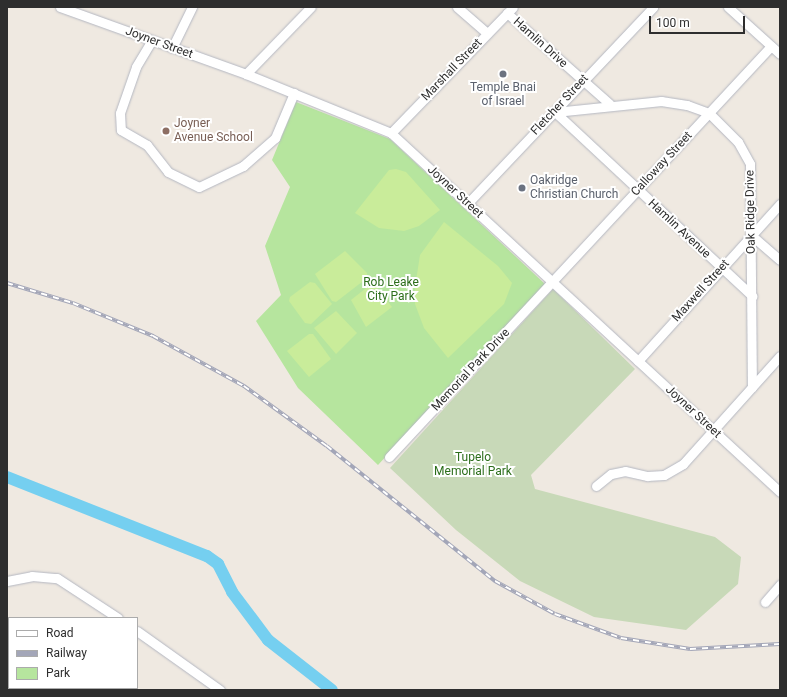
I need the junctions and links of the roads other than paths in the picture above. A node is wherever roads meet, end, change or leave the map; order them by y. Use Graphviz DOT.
graph roads {
  1 [pos="60,7"];
  2 [pos="192,7"];
  3 [pos="311,7"];
  4 [pos="458,7"];
  5 [pos="653,7"];
  6 [pos="728,7"];
  7 [pos="71,9"];
  8 [pos="510,10"];
  9 [pos="487,32"];
  10 [pos="152,40"];
  11 [pos="771,46"];
  12 [pos="172,48"];
  13 [pos="780,54"];
  14 [pos="246,74"];
  15 [pos="583,81"];
  16 [pos="294,94"];
  17 [pos="610,104"];
  18 [pos="555,112"];
  19 [pos="709,113"];
  20 [pos="391,133"];
  21 [pos="638,190"];
  22 [pos="467,204"];
  23 [pos="780,204"];
  24 [pos="751,235"];
  25 [pos="780,260"];
  26 [pos="722,268"];
  27 [pos="553,283"];
  28 [pos="752,296"];
  29 [pos="780,356"];
  30 [pos="638,361"];
  31 [pos="752,387"];
  32 [pos="712,430"];
  33 [pos="389,457"];
  34 [pos="596,486"];
  35 [pos="780,492"];
  36 [pos="7,581"];
  37 [pos="780,585"];
  38 [pos="765,602"];
  39 [pos="116,617"];
  40 [pos="138,632"];
  41 [pos="220,690"];
  1 -- 7 [label="street, Joyner Street"];
  2 -- 12 [label="street"];
  3 -- 14 [label="street"];
  4 -- 9 [label="street"];
  5 -- 15 [label="street, Fletcher Street"];
  6 -- 11 [label="street"];
  7 -- 10 [label="street, Joyner Street"];
  8 -- 9 [label="street, Marshall Street"];
  8 -- 15 [label="street, Hamlin Drive"];
  9 -- 20 [label="street, Marshall Street"];
  10 -- 12 [label="street, Joyner Street"];
  10 -- 16 [label="street"];
  11 -- 13 [label="street"];
  11 -- 19 [label="street, Calloway Street"];
  12 -- 14 [label="street, Joyner Street"];
  14 -- 16 [label="street, Joyner Street"];
  15 -- 17 [label="street, Hamlin Drive"];
  15 -- 18 [label="street, Fletcher Street"];
  16 -- 20 [label="street, Joyner Street"];
  17 -- 18 [label="street, Oak Ridge Drive"];
  17 -- 19 [label="street, Oak Ridge Drive"];
  18 -- 21 [label="street, Hamlin Avenue"];
  18 -- 22 [label="street, Fletcher Street"];
  19 -- 21 [label="street, Calloway Street"];
  19 -- 24 [label="street, Oak Ridge Drive"];
  20 -- 22 [label="street, Joyner Street"];
  21 -- 26 [label="street, Hamlin Avenue"];
  21 -- 27 [label="street, Calloway Street"];
  22 -- 27 [label="street, Joyner Street"];
  23 -- 24 [label="street, Maxwell Street"];
  24 -- 25 [label="street"];
  24 -- 26 [label="street, Maxwell Street"];
  24 -- 28 [label="street, Oak Ridge Drive"];
  26 -- 28 [label="street, Hamlin Avenue"];
  26 -- 30 [label="street, Maxwell Street"];
  27 -- 30 [label="street, Joyner Street"];
  27 -- 33 [label="street, Memorial Park Drive"];
  28 -- 31 [label="street, Oak Ridge Drive"];
  29 -- 31 [label="street"];
  30 -- 32 [label="street, Joyner Street"];
  31 -- 32 [label="street"];
  32 -- 34 [label="street"];
  32 -- 35 [label="street, Joyner Street"];
  36 -- 39 [label="street"];
  37 -- 38 [label="street"];
  40 -- 41 [label="street"];
}
